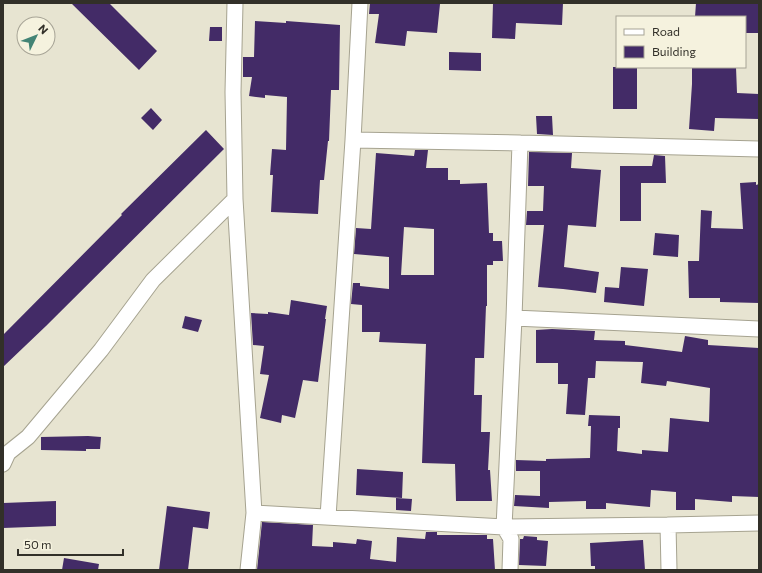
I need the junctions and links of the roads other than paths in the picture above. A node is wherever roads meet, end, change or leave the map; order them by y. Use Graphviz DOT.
graph roads {
  1 [pos="235,3"];
  2 [pos="360,3"];
  3 [pos="353,140"];
  4 [pos="520,143"];
  5 [pos="759,149"];
  6 [pos="235,199"];
  7 [pos="514,318"];
  8 [pos="759,329"];
  9 [pos="3,464"];
  10 [pos="254,513"];
  11 [pos="328,517"];
  12 [pos="759,523"];
  13 [pos="668,525"];
  14 [pos="504,527"];
  15 [pos="248,570"];
  16 [pos="510,570"];
  17 [pos="668,570"];
  1 -- 6 [label="street"];
  2 -- 3 [label="street"];
  3 -- 4 [label="street"];
  3 -- 11 [label="street"];
  4 -- 5 [label="street"];
  4 -- 7 [label="street"];
  6 -- 9 [label="street"];
  6 -- 10 [label="street"];
  7 -- 8 [label="street"];
  7 -- 14 [label="street"];
  10 -- 11 [label="street"];
  10 -- 15 [label="street"];
  11 -- 14 [label="street"];
  12 -- 13 [label="street"];
  13 -- 14 [label="street"];
  13 -- 17 [label="street"];
  14 -- 16 [label="street"];
}
